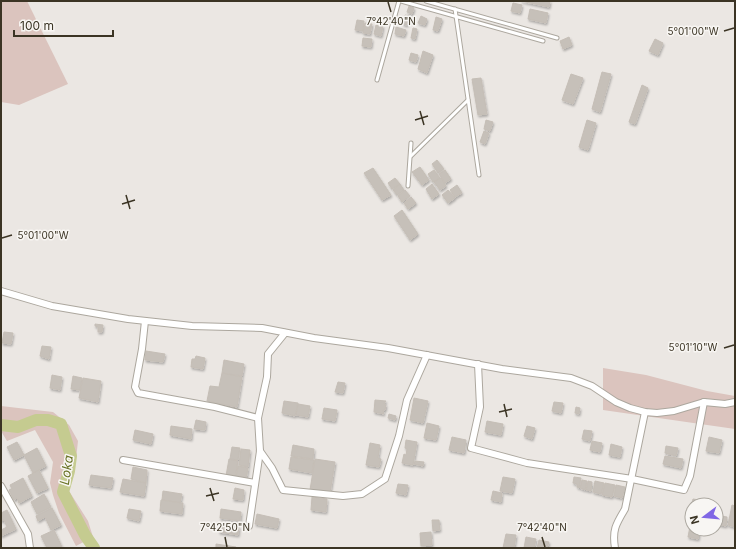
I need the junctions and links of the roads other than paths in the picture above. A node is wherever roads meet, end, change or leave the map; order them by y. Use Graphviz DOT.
graph roads {
  1 [pos="400,1"];
  2 [pos="426,1"];
  3 [pos="455,9"];
  4 [pos="456,16"];
  5 [pos="557,38"];
  6 [pos="543,41"];
  7 [pos="377,80"];
  8 [pos="468,99"];
  9 [pos="411,143"];
  10 [pos="410,156"];
  11 [pos="479,175"];
  12 [pos="408,186"];
  13 [pos="1,291"];
  14 [pos="145,321"];
  15 [pos="285,332"];
  16 [pos="427,355"];
  17 [pos="478,364"];
  18 [pos="704,402"];
  19 [pos="735,402"];
  20 [pos="645,412"];
  21 [pos="258,418"];
  22 [pos="260,451"];
  23 [pos="123,460"];
  24 [pos="632,479"];
  25 [pos="255,483"];
  26 [pos="1,486"];
  27 [pos="249,526"];
  28 [pos="30,548"];
  29 [pos="615,548"];
  1 -- 4 [label="lane"];
  1 -- 7 [label="lane"];
  2 -- 3 [label="lane"];
  3 -- 4 [label="lane"];
  3 -- 5 [label="lane"];
  4 -- 6 [label="lane"];
  4 -- 8 [label="lane"];
  8 -- 10 [label="lane"];
  8 -- 11 [label="lane"];
  9 -- 10 [label="lane"];
  10 -- 12 [label="lane"];
  13 -- 14 [label="street"];
  14 -- 15 [label="street"];
  14 -- 21 [label="street"];
  15 -- 16 [label="street"];
  15 -- 21 [label="street"];
  16 -- 17 [label="street"];
  16 -- 22 [label="street"];
  17 -- 20 [label="street"];
  17 -- 24 [label="street"];
  18 -- 19 [label="street"];
  18 -- 20 [label="street"];
  18 -- 24 [label="street"];
  20 -- 24 [label="street"];
  21 -- 22 [label="street"];
  22 -- 25 [label="street"];
  23 -- 25 [label="street"];
  24 -- 29 [label="street"];
  25 -- 27 [label="street"];
  26 -- 28 [label="street"];
}
